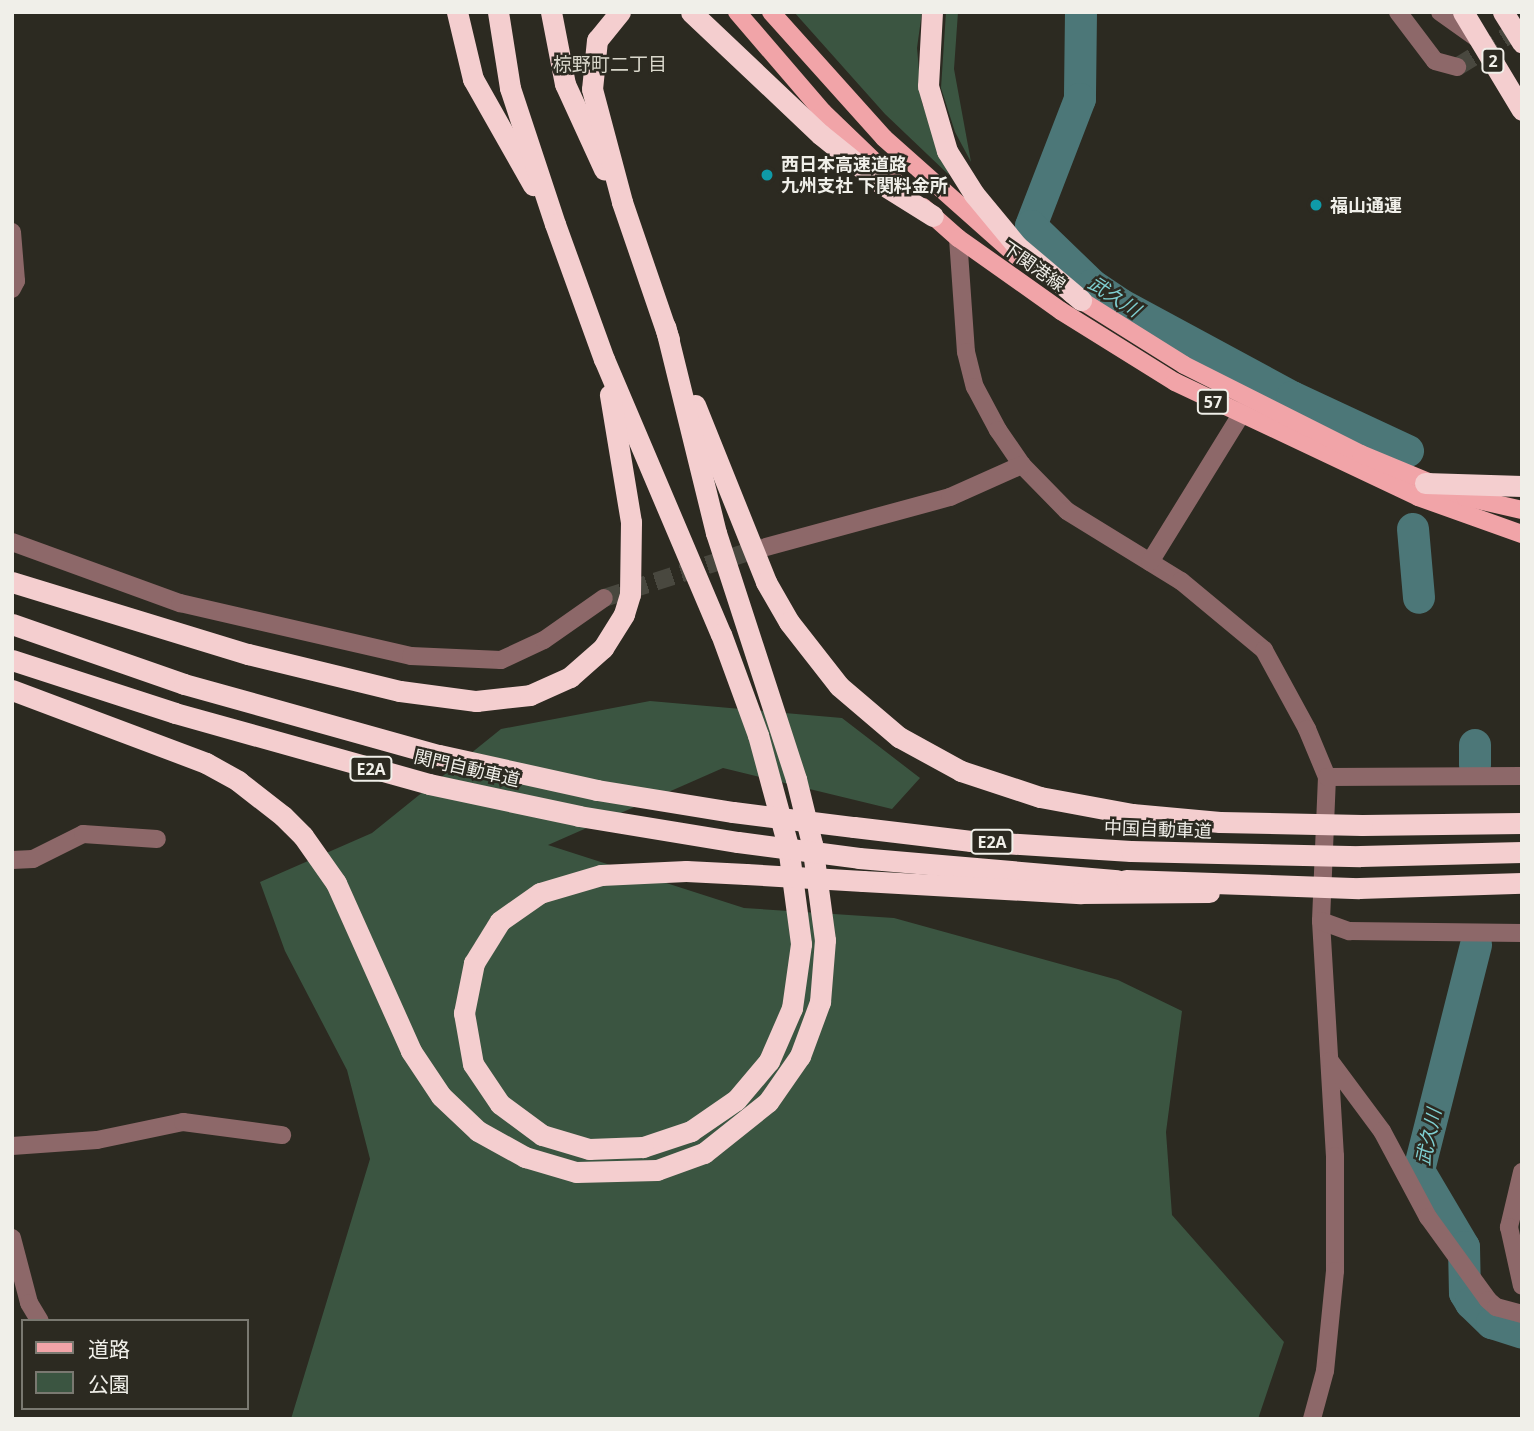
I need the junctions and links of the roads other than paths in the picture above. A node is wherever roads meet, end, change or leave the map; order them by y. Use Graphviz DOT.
graph roads {
  1 [pos="457,12"];
  2 [pos="498,12"];
  3 [pos="551,12"];
  4 [pos="620,12"];
  5 [pos="691,12"];
  6 [pos="737,12"];
  7 [pos="771,12"];
  8 [pos="932,12"];
  9 [pos="1398,12"];
  10 [pos="1440,12"];
  11 [pos="1463,12"];
  12 [pos="1503,12"];
  13 [pos="1480,41"];
  14 [pos="1522,43"];
  15 [pos="1457,66"];
  16 [pos="1522,110"];
  17 [pos="622,202"];
  18 [pos="933,216"];
  19 [pos="555,224"];
  20 [pos="12,232"];
  21 [pos="958,238"];
  22 [pos="12,289"];
  23 [pos="1082,300"];
  24 [pos="665,327"];
  25 [pos="604,359"];
  26 [pos="1251,399"];
  27 [pos="1240,416"];
  28 [pos="1021,464"];
  29 [pos="1425,483"];
  30 [pos="1522,486"];
  31 [pos="1522,510"];
  32 [pos="1522,534"];
  33 [pos="12,542"];
  34 [pos="766,547"];
  35 [pos="1150,562"];
  36 [pos="12,582"];
  37 [pos="604,598"];
  38 [pos="12,624"];
  39 [pos="12,660"];
  40 [pos="12,690"];
  41 [pos="1522,776"];
  42 [pos="1327,777"];
  43 [pos="793,819"];
  44 [pos="1522,823"];
  45 [pos="157,839"];
  46 [pos="1522,852"];
  47 [pos="12,860"];
  48 [pos="1522,883"];
  49 [pos="1316,888"];
  50 [pos="1321,921"];
  51 [pos="1522,933"];
  52 [pos="1330,1061"];
  53 [pos="282,1135"];
  54 [pos="12,1146"];
  55 [pos="1522,1172"];
  56 [pos="12,1238"];
  57 [pos="1522,1286"];
  58 [pos="1522,1314"];
  59 [pos="39,1319"];
  60 [pos="1312,1419"];
  1 -- 19 [label="highway"];
  2 -- 19 [label="highway"];
  3 -- 17 [label="highway"];
  4 -- 17 [label="highway"];
  5 -- 18 [label="highway"];
  6 -- 18 [label="main road, 下関港線 / 57"];
  7 -- 23 [label="main road, 下関港線 / 57"];
  8 -- 23 [label="highway"];
  9 -- 15 [label="street"];
  10 -- 13 [label="street"];
  11 -- 13 [label="highway, 2"];
  12 -- 14 [label="highway, 2"];
  13 -- 16 [label="highway, 2"];
  17 -- 24 [label="highway"];
  18 -- 21 [label="main road, 下関港線 / 57"];
  19 -- 25 [label="highway"];
  20 -- 22 [label="street"];
  21 -- 27 [label="main road, 下関港線 / 57"];
  21 -- 28 [label="street"];
  23 -- 26 [label="main road, 下関港線 / 57"];
  24 -- 40 [label="highway"];
  24 -- 44 [label="highway, bridge"];
  25 -- 36 [label="highway"];
  25 -- 49 [label="highway, bridge"];
  26 -- 27 [label="street"];
  26 -- 29 [label="main road, 下関港線 / 57"];
  27 -- 32 [label="main road, 下関港線 / 57"];
  27 -- 35 [label="street"];
  28 -- 34 [label="street"];
  28 -- 35 [label="street"];
  29 -- 30 [label="highway"];
  29 -- 31 [label="main road, 下関港線 / 57"];
  33 -- 37 [label="street"];
  35 -- 42 [label="street"];
  38 -- 43 [label="highway, 関門自動車道 / E2A, bridge"];
  39 -- 49 [label="highway, 関門自動車道 / E2A, bridge"];
  41 -- 42 [label="street"];
  42 -- 50 [label="street"];
  43 -- 46 [label="highway, 中国自動車道 / E2A, bridge"];
  45 -- 47 [label="street"];
  48 -- 49 [label="highway, E2A, bridge"];
  50 -- 51 [label="street"];
  50 -- 52 [label="street"];
  52 -- 58 [label="street"];
  52 -- 60 [label="street"];
  53 -- 54 [label="street"];
  55 -- 57 [label="street"];
  56 -- 59 [label="street"];
}
